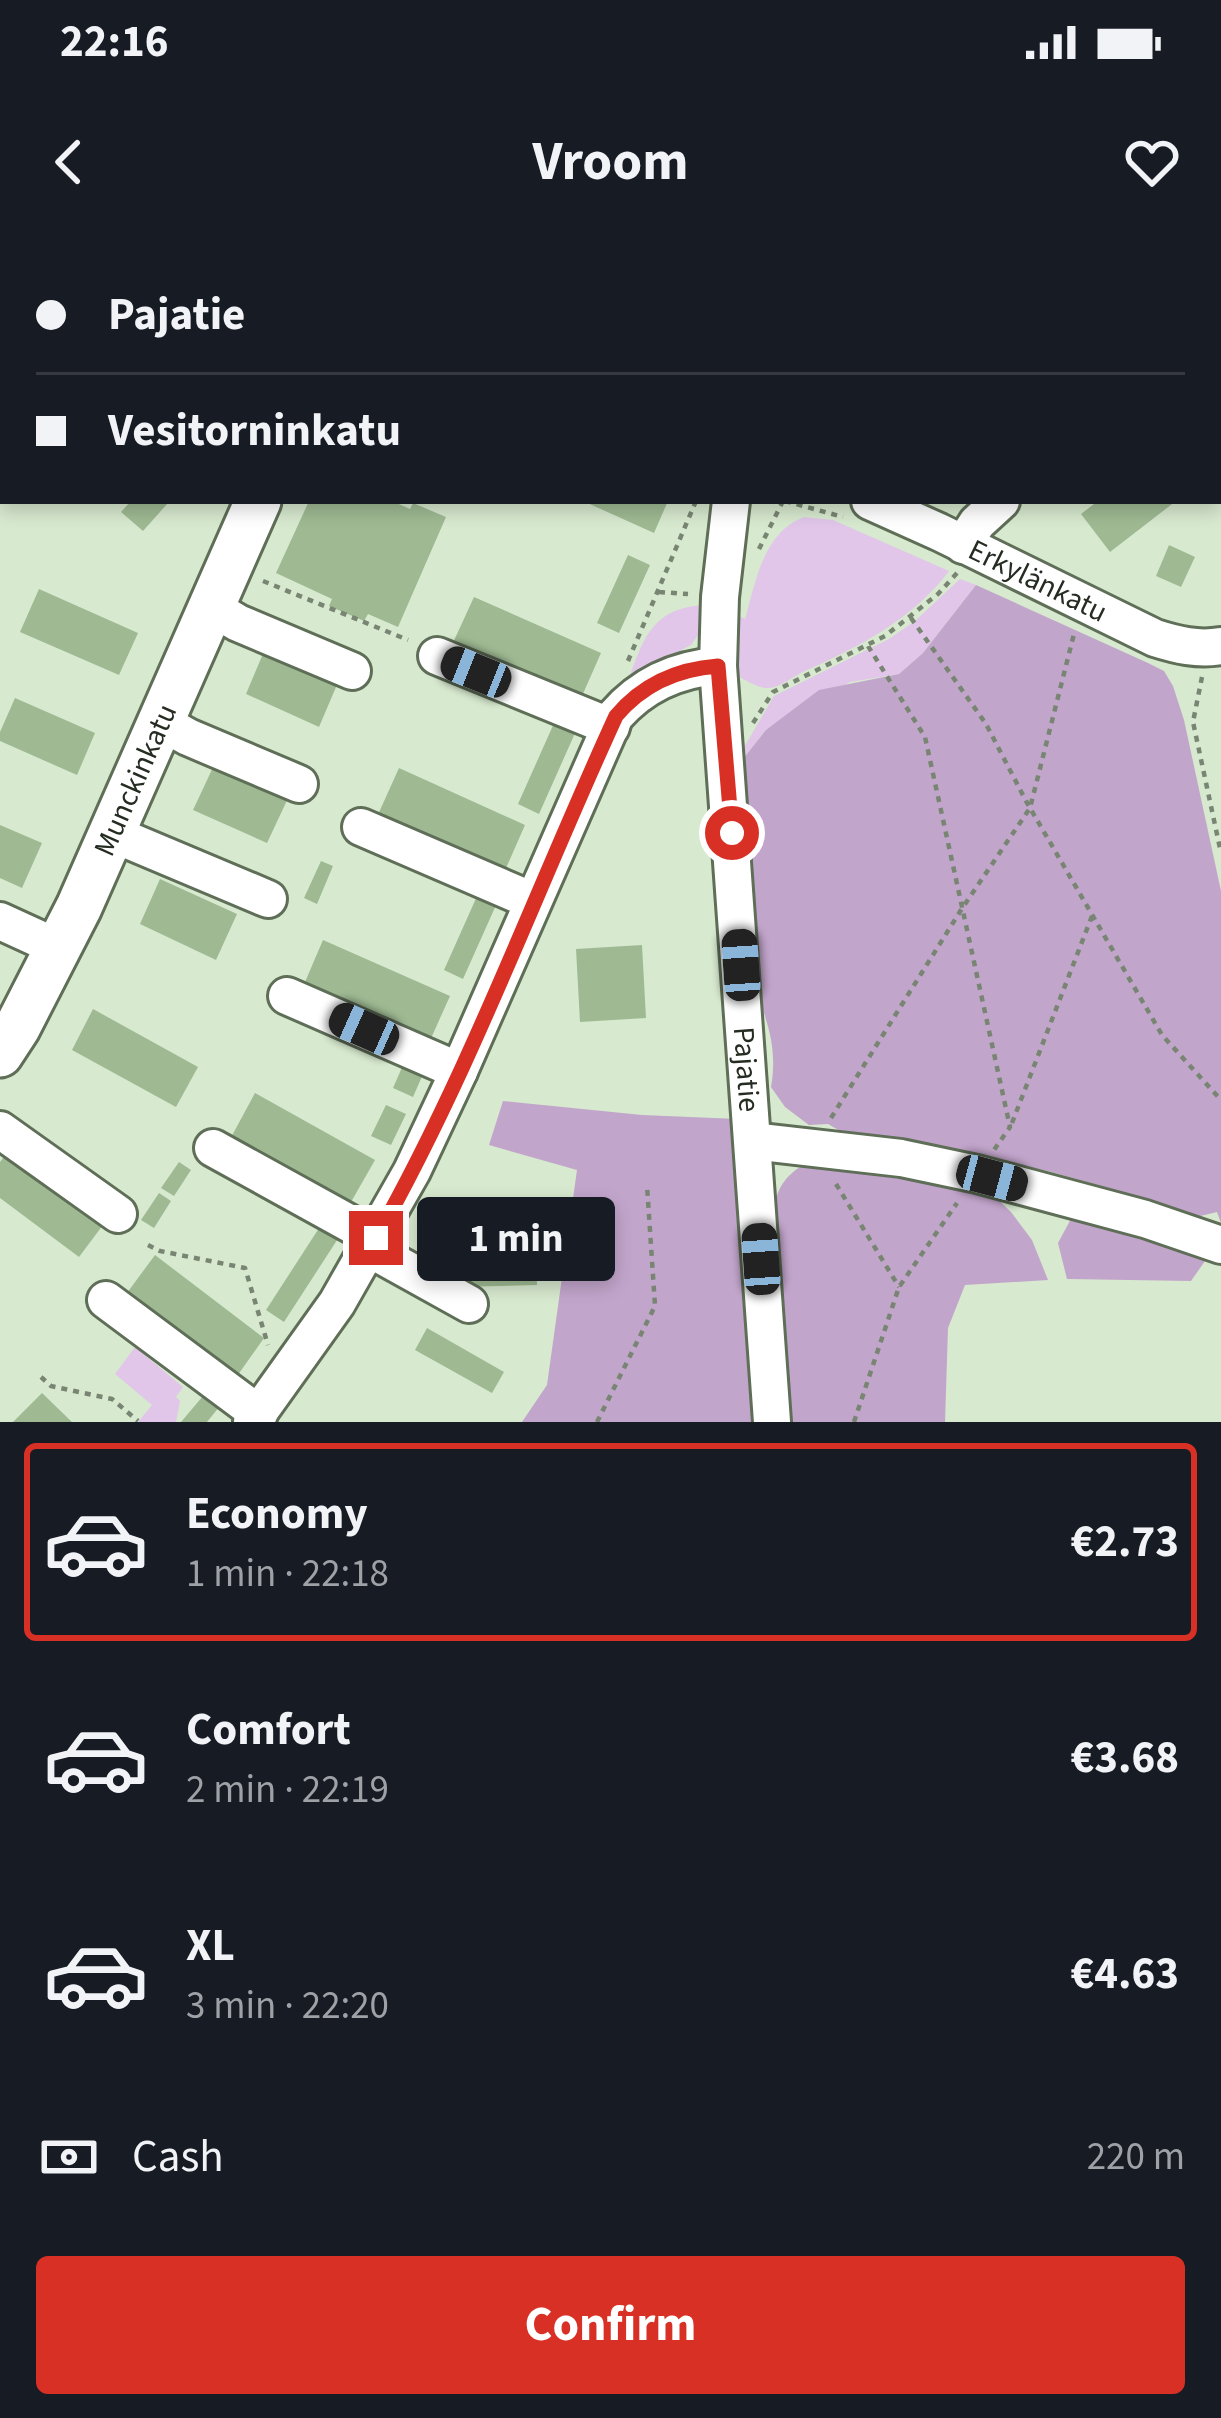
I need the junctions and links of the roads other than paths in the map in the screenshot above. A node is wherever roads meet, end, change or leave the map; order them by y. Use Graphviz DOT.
graph roads {
  1 [pos="257,504"];
  2 [pos="730,504"];
  3 [pos="875,504"];
  4 [pos="998,504"];
  5 [pos="961,558"];
  6 [pos="211,608"];
  7 [pos="1214,647"];
  8 [pos="430,650"];
  9 [pos="718,666"];
  10 [pos="352,671"];
  11 [pos="160,722"];
  12 [pos="611,727"];
  13 [pos="299,784"];
  14 [pos="361,826"];
  15 [pos="111,833"];
  16 [pos="268,898"];
  17 [pos="533,901"];
  18 [pos="0,921"];
  19 [pos="59,948"];
  20 [pos="287,996"];
  21 [pos="0,1054"];
  22 [pos="459,1072"];
  23 [pos="0,1130"];
  24 [pos="752,1141"];
  25 [pos="213,1148"];
  26 [pos="118,1214"];
  27 [pos="373,1244"];
  28 [pos="1221,1245"];
  29 [pos="106,1300"];
  30 [pos="469,1304"];
  31 [pos="255,1418"];
  32 [pos="772,1422"];
  1 -- 6 [label="main road, Munckinkatu"];
  2 -- 9 [label="street, Pajatie"];
  3 -- 5 [label="street, Erkylänkatu"];
  4 -- 5 [label="street"];
  5 -- 7 [label="street, Erkylänkatu"];
  6 -- 10 [label="street"];
  6 -- 11 [label="main road, Munckinkatu"];
  8 -- 12 [label="street"];
  9 -- 12 [label="street"];
  9 -- 24 [label="street, Pajatie"];
  11 -- 13 [label="street"];
  11 -- 15 [label="main road, Munckinkatu"];
  12 -- 17 [label="street"];
  14 -- 17 [label="street"];
  15 -- 16 [label="street"];
  15 -- 19 [label="main road, Munckinkatu"];
  17 -- 22 [label="street"];
  18 -- 19 [label="street"];
  19 -- 21 [label="main road, Munckinkatu"];
  20 -- 22 [label="street"];
  22 -- 27 [label="street"];
  23 -- 26 [label="street"];
  24 -- 28 [label="street"];
  24 -- 32 [label="street, Pajatie"];
  25 -- 27 [label="street"];
  27 -- 30 [label="street"];
  27 -- 31 [label="street"];
  29 -- 31 [label="street"];
}
